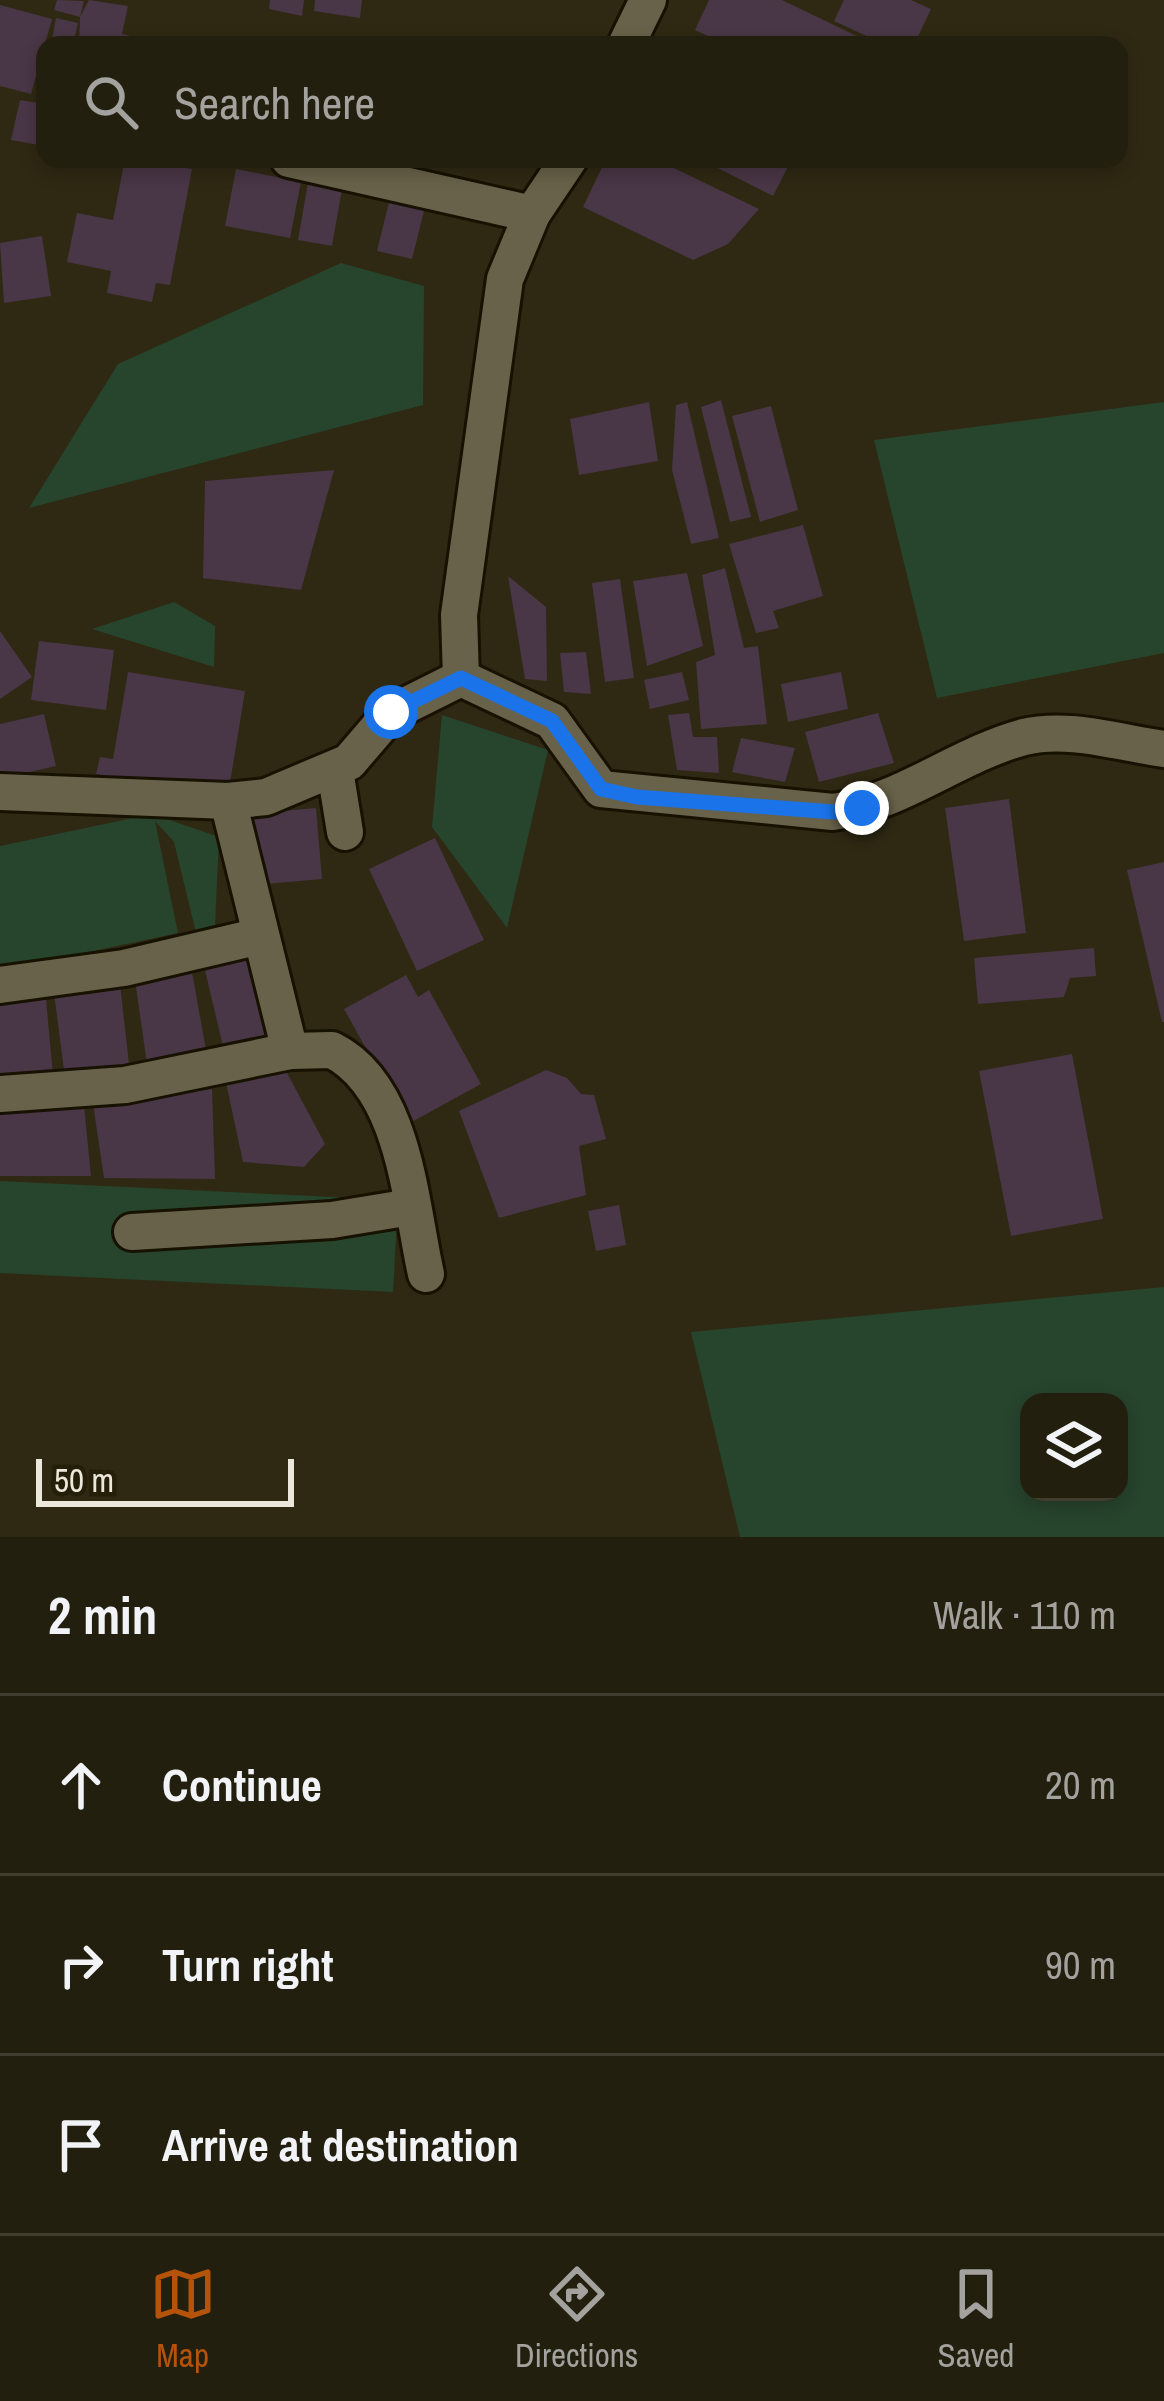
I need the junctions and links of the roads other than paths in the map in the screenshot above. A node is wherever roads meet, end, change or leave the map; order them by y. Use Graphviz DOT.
graph roads {
  1 [pos="648,0"];
  2 [pos="630,36"];
  3 [pos="329,168"];
  4 [pos="563,168"];
  5 [pos="532,214"];
  6 [pos="461,678"];
  7 [pos="1164,749"];
  8 [pos="335,770"];
  9 [pos="0,792"];
  10 [pos="228,801"];
  11 [pos="345,832"];
  12 [pos="260,936"];
  13 [pos="0,985"];
  14 [pos="290,1051"];
  15 [pos="0,1094"];
  16 [pos="411,1207"];
  17 [pos="132,1232"];
  18 [pos="426,1274"];
  1 -- 2 [label="street"];
  3 -- 5 [label="street"];
  4 -- 5 [label="street"];
  5 -- 6 [label="street"];
  6 -- 7 [label="street"];
  6 -- 8 [label="street"];
  8 -- 10 [label="street"];
  8 -- 11 [label="street"];
  9 -- 10 [label="street"];
  10 -- 12 [label="street"];
  12 -- 13 [label="street"];
  12 -- 14 [label="street"];
  14 -- 15 [label="street"];
  14 -- 16 [label="street"];
  16 -- 17 [label="street"];
  16 -- 18 [label="street"];
}
